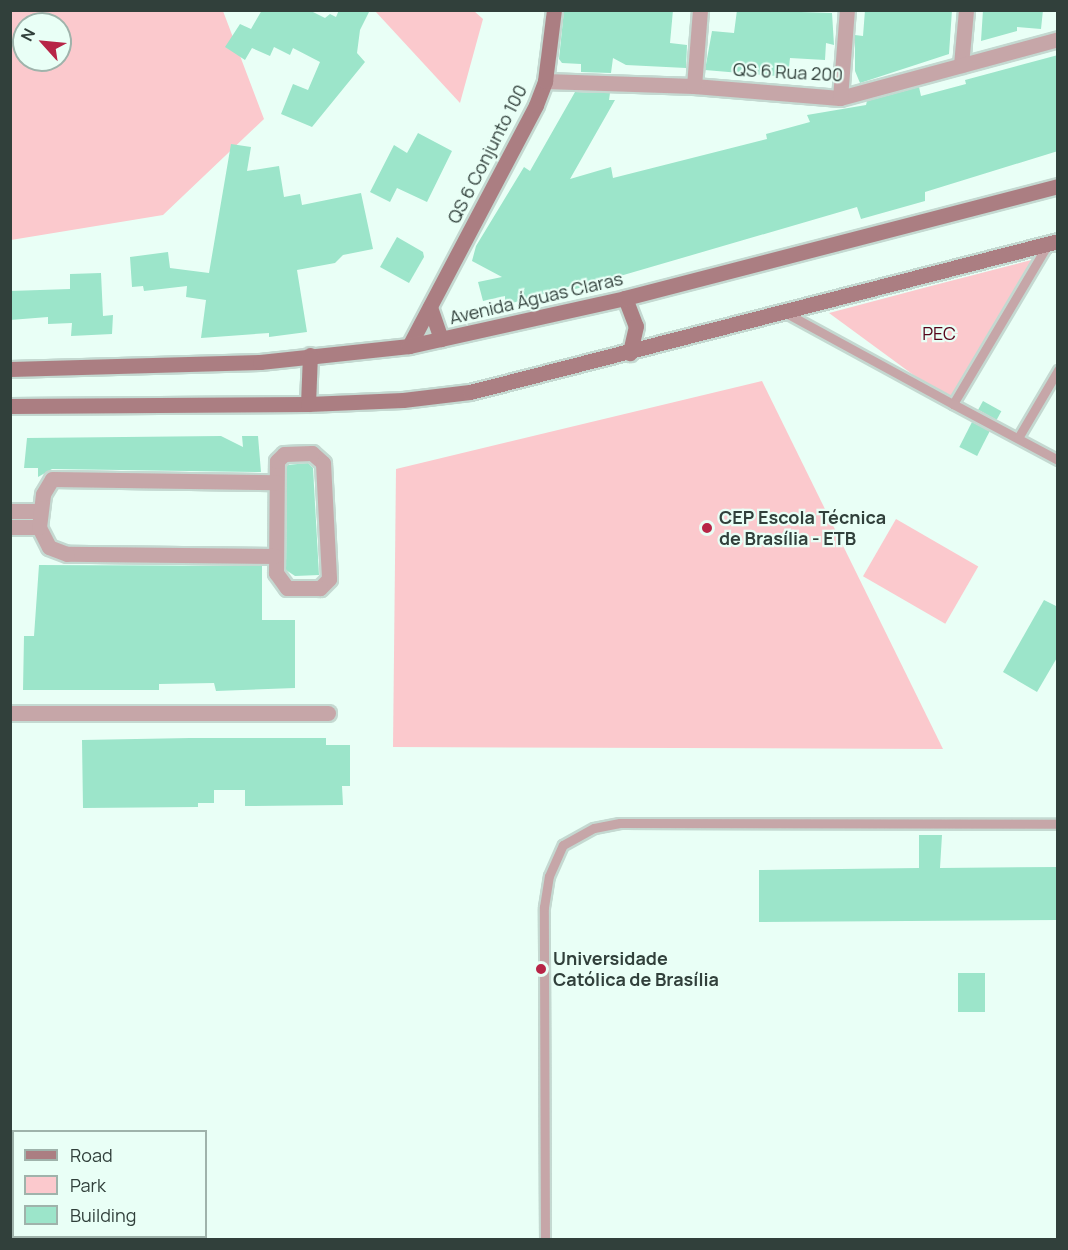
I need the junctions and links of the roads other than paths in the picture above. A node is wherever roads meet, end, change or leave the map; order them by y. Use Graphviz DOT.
graph roads {
  1 [pos="554,10"];
  2 [pos="700,10"];
  3 [pos="847,10"];
  4 [pos="966,10"];
  5 [pos="1058,39"];
  6 [pos="961,65"];
  7 [pos="546,81"];
  8 [pos="694,86"];
  9 [pos="840,98"];
  10 [pos="1058,186"];
  11 [pos="1053,243"];
  12 [pos="625,298"];
  13 [pos="430,307"];
  14 [pos="786,313"];
  15 [pos="441,339"];
  16 [pos="409,346"];
  17 [pos="630,353"];
  18 [pos="310,355"];
  19 [pos="1057,368"];
  20 [pos="10,369"];
  21 [pos="308,404"];
  22 [pos="953,405"];
  23 [pos="10,406"];
  24 [pos="1018,438"];
  25 [pos="1058,460"];
  26 [pos="276,482"];
  27 [pos="39,511"];
  28 [pos="10,512"];
  29 [pos="10,527"];
  30 [pos="39,527"];
  31 [pos="275,556"];
  32 [pos="10,713"];
  33 [pos="328,713"];
  34 [pos="1058,824"];
  35 [pos="545,1239"];
  1 -- 7 [label="main road, QS 6 Conjunto 100"];
  2 -- 8 [label="street"];
  3 -- 9 [label="street"];
  4 -- 6 [label="street"];
  5 -- 6 [label="street, QS 6 Rua 200"];
  6 -- 9 [label="street, QS 6 Rua 200"];
  7 -- 8 [label="street, QS 6 Rua 200"];
  7 -- 13 [label="main road, QS 6 Conjunto 100"];
  8 -- 9 [label="street, QS 6 Rua 200"];
  10 -- 12 [label="main road, Avenida Águas Claras"];
  11 -- 14 [label="main road"];
  11 -- 22 [label="lane"];
  12 -- 15 [label="main road, Avenida Águas Claras"];
  12 -- 17 [label="main road"];
  13 -- 15 [label="main road"];
  13 -- 16 [label="main road, QS 6 Conjunto 100"];
  14 -- 17 [label="main road"];
  14 -- 22 [label="lane"];
  15 -- 16 [label="main road, Avenida Águas Claras"];
  16 -- 18 [label="main road, Avenida Águas Claras"];
  17 -- 21 [label="main road"];
  18 -- 20 [label="main road, Avenida Águas Claras"];
  18 -- 21 [label="main road"];
  19 -- 24 [label="lane"];
  21 -- 23 [label="main road"];
  22 -- 24 [label="lane"];
  24 -- 25 [label="lane"];
  26 -- 27 [label="street"];
  26 -- 31 [label="street"];
  26 -- 31 [label="street"];
  27 -- 28 [label="street"];
  27 -- 30 [label="street"];
  29 -- 30 [label="street"];
  30 -- 31 [label="street"];
  32 -- 33 [label="street"];
  34 -- 35 [label="lane"];
}
